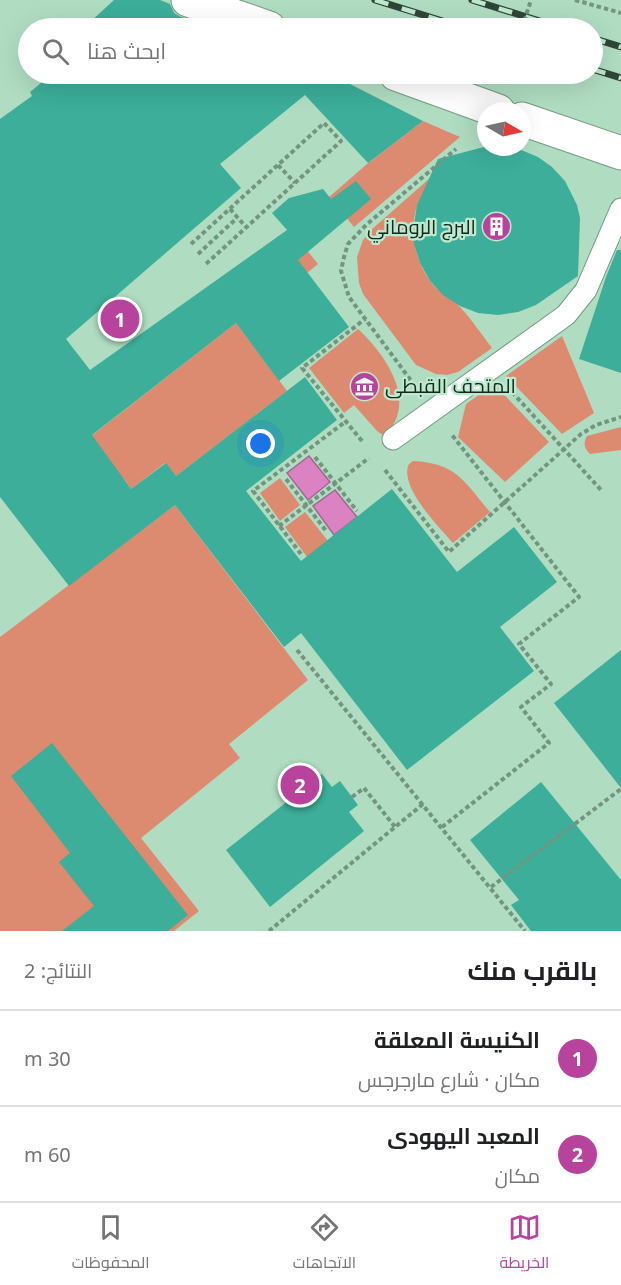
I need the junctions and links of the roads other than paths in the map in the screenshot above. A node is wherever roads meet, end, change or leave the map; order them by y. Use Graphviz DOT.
graph roads {
  1 [pos="188,0"];
  2 [pos="240,18"];
  3 [pos="424,84"];
  4 [pos="477,103"];
  5 [pos="531,122"];
  6 [pos="621,153"];
  7 [pos="621,209"];
  8 [pos="393,439"];
  1 -- 2 [label="street"];
  3 -- 4 [label="street"];
  5 -- 6 [label="street"];
  7 -- 8 [label="lane"];
}
